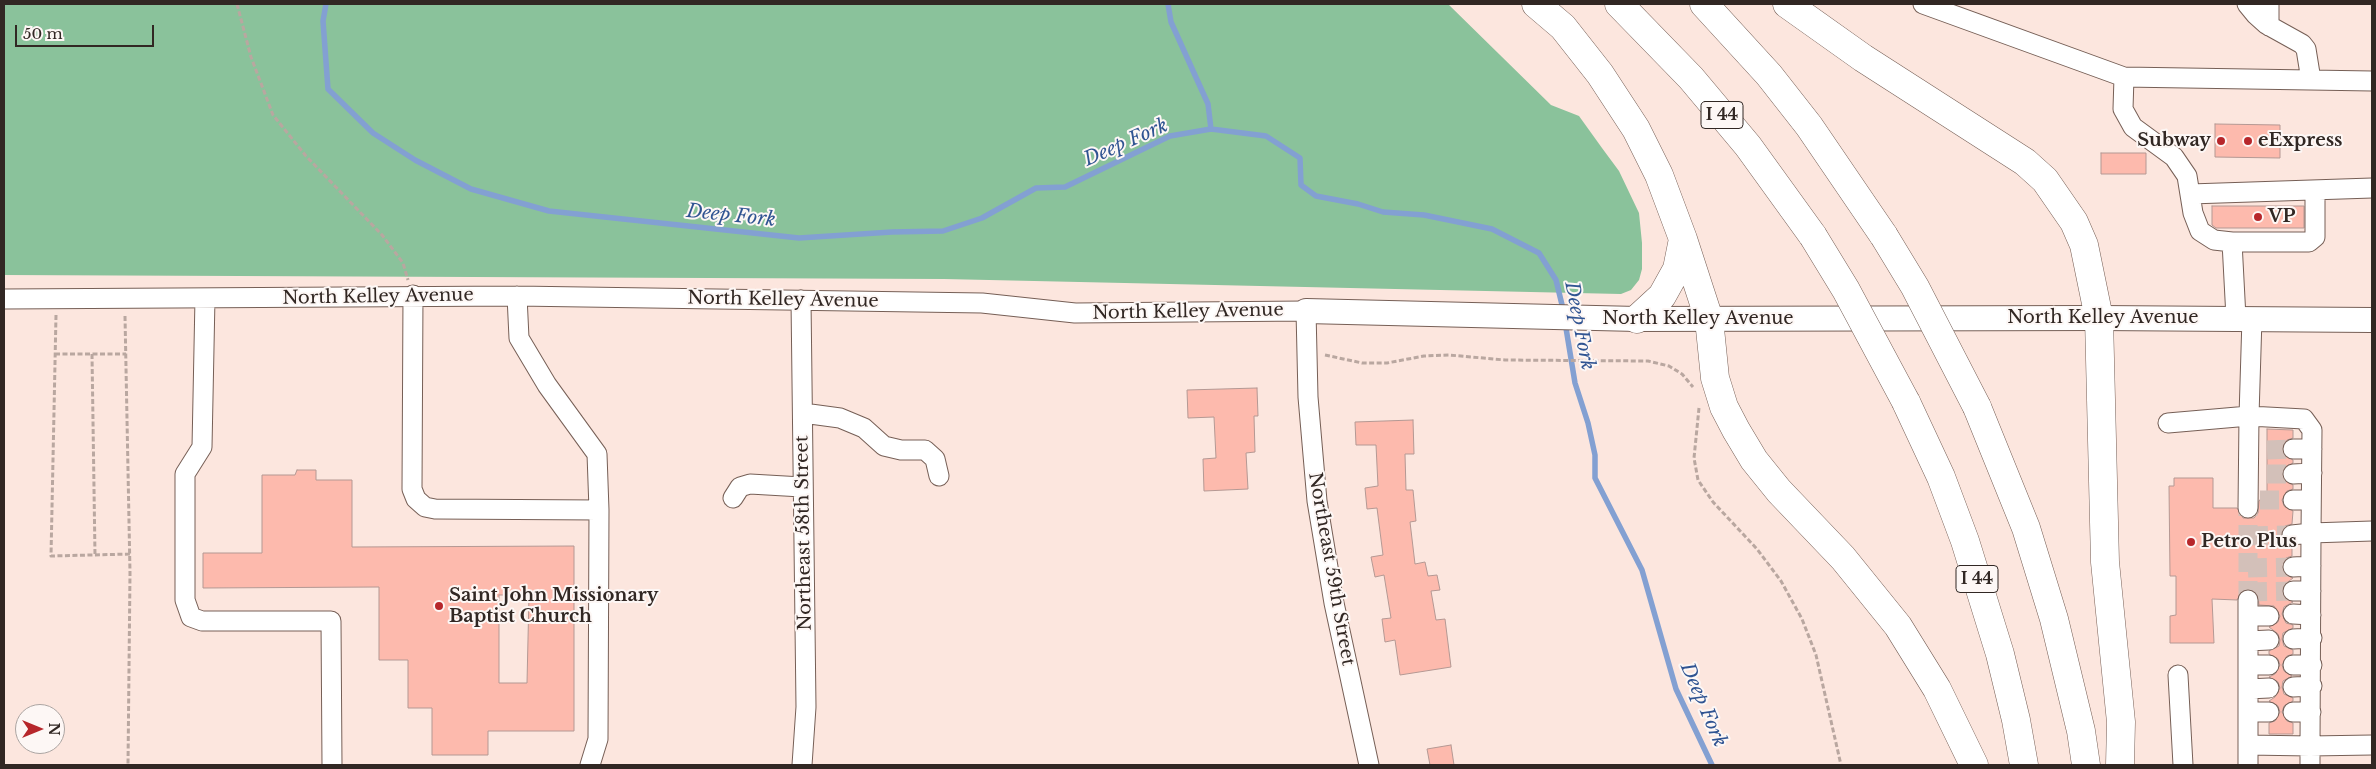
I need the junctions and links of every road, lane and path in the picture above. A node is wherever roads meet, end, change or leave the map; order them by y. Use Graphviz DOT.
graph roads {
  1 [pos="237,4"];
  2 [pos="1536,4"];
  3 [pos="1619,4"];
  4 [pos="1704,4"];
  5 [pos="1788,4"];
  6 [pos="1923,4"];
  7 [pos="2247,4"];
  8 [pos="2269,4"];
  9 [pos="2268,26"];
  10 [pos="2124,77"];
  11 [pos="2311,80"];
  12 [pos="2372,81"];
  13 [pos="2372,188"];
  14 [pos="2315,190"];
  15 [pos="2190,194"];
  16 [pos="1683,239"];
  17 [pos="2232,242"];
  18 [pos="413,295"];
  19 [pos="517,296"];
  20 [pos="56,298"];
  21 [pos="125,298"];
  22 [pos="205,298"];
  23 [pos="4,299"];
  24 [pos="802,300"];
  25 [pos="1306,311"];
  26 [pos="2099,318"];
  27 [pos="2244,318"];
  28 [pos="1637,319"];
  29 [pos="1709,319"];
  30 [pos="2372,320"];
  31 [pos="1307,351"];
  32 [pos="56,354"];
  33 [pos="92,354"];
  34 [pos="126,354"];
  35 [pos="1696,394"];
  36 [pos="1698,401"];
  37 [pos="803,413"];
  38 [pos="2249,416"];
  39 [pos="2168,423"];
  40 [pos="2312,473"];
  41 [pos="2293,474"];
  42 [pos="939,476"];
  43 [pos="802,487"];
  44 [pos="733,498"];
  45 [pos="2252,503"];
  46 [pos="599,510"];
  47 [pos="2372,531"];
  48 [pos="2311,533"];
  49 [pos="2292,535"];
  50 [pos="130,554"];
  51 [pos="95,555"];
  52 [pos="2311,566"];
  53 [pos="2292,567"];
  54 [pos="2311,591"];
  55 [pos="2292,592"];
  56 [pos="2292,614"];
  57 [pos="2311,615"];
  58 [pos="2269,616"];
  59 [pos="2312,638"];
  60 [pos="2292,639"];
  61 [pos="2269,640"];
  62 [pos="2248,641"];
  63 [pos="2248,665"];
  64 [pos="2269,665"];
  65 [pos="2292,665"];
  66 [pos="2312,665"];
  67 [pos="2178,675"];
  68 [pos="2312,686"];
  69 [pos="2292,687"];
  70 [pos="2268,688"];
  71 [pos="2248,689"];
  72 [pos="2248,712"];
  73 [pos="2268,712"];
  74 [pos="2292,712"];
  75 [pos="2311,712"];
  76 [pos="2248,745"];
  77 [pos="2372,745"];
  78 [pos="2310,746"];
  79 [pos="128,765"];
  80 [pos="333,765"];
  81 [pos="590,765"];
  82 [pos="802,765"];
  83 [pos="1369,765"];
  84 [pos="1841,765"];
  85 [pos="1974,765"];
  86 [pos="2024,765"];
  87 [pos="2086,765"];
  88 [pos="2120,765"];
  89 [pos="2183,765"];
  90 [pos="2248,765"];
  91 [pos="2310,765"];
  1 -- 18 [label="path"];
  2 -- 16 [label="highway"];
  3 -- 86 [label="highway, I 44, bridge"];
  4 -- 87 [label="highway, bridge"];
  5 -- 26 [label="highway"];
  6 -- 10 [label="street"];
  7 -- 9 [label="street"];
  8 -- 9 [label="street"];
  9 -- 11 [label="street"];
  10 -- 11 [label="street"];
  10 -- 15 [label="street"];
  11 -- 12 [label="street"];
  13 -- 14 [label="street"];
  14 -- 15 [label="street"];
  14 -- 17 [label="street"];
  15 -- 17 [label="street"];
  16 -- 28 [label="highway"];
  16 -- 29 [label="highway"];
  17 -- 27 [label="street"];
  18 -- 19 [label="street, North Kelley Avenue"];
  18 -- 22 [label="street, North Kelley Avenue"];
  18 -- 46 [label="street"];
  19 -- 24 [label="street, North Kelley Avenue"];
  19 -- 46 [label="street"];
  20 -- 21 [label="street, North Kelley Avenue"];
  20 -- 23 [label="street, North Kelley Avenue"];
  20 -- 32 [label="path"];
  21 -- 22 [label="street, North Kelley Avenue"];
  21 -- 34 [label="path"];
  22 -- 80 [label="street"];
  24 -- 25 [label="street, North Kelley Avenue"];
  24 -- 37 [label="street, Northeast 58th Street"];
  25 -- 28 [label="main road, North Kelley Avenue"];
  25 -- 31 [label="street, Northeast 59th Street"];
  26 -- 27 [label="main road, North Kelley Avenue"];
  26 -- 29 [label="main road, North Kelley Avenue"];
  26 -- 88 [label="highway"];
  27 -- 30 [label="main road, North Kelley Avenue"];
  27 -- 38 [label="street"];
  28 -- 29 [label="main road, North Kelley Avenue"];
  29 -- 85 [label="highway"];
  31 -- 35 [label="path"];
  31 -- 83 [label="street, Northeast 59th Street"];
  32 -- 33 [label="path"];
  32 -- 51 [label="path"];
  33 -- 34 [label="path"];
  33 -- 51 [label="path"];
  34 -- 50 [label="path"];
  36 -- 84 [label="path"];
  37 -- 42 [label="street"];
  37 -- 43 [label="street, Northeast 58th Street"];
  38 -- 39 [label="street"];
  38 -- 40 [label="street"];
  38 -- 45 [label="street"];
  40 -- 41 [label="street"];
  40 -- 48 [label="street"];
  43 -- 44 [label="street"];
  43 -- 82 [label="street, Northeast 58th Street"];
  46 -- 81 [label="street"];
  47 -- 48 [label="street"];
  48 -- 49 [label="street"];
  48 -- 52 [label="street"];
  50 -- 51 [label="path"];
  50 -- 79 [label="path"];
  52 -- 53 [label="street"];
  52 -- 54 [label="street"];
  54 -- 55 [label="street"];
  54 -- 57 [label="street"];
  56 -- 57 [label="street"];
  57 -- 59 [label="street"];
  58 -- 62 [label="street"];
  59 -- 60 [label="street"];
  59 -- 66 [label="street"];
  61 -- 62 [label="street"];
  62 -- 63 [label="street"];
  63 -- 64 [label="street"];
  63 -- 71 [label="street"];
  65 -- 66 [label="street"];
  66 -- 68 [label="street"];
  67 -- 89 [label="street"];
  68 -- 69 [label="street"];
  68 -- 75 [label="street"];
  70 -- 71 [label="street"];
  71 -- 72 [label="street"];
  72 -- 73 [label="street"];
  72 -- 76 [label="street"];
  74 -- 75 [label="street"];
  75 -- 78 [label="street"];
  76 -- 78 [label="street"];
  76 -- 90 [label="street"];
  77 -- 78 [label="street"];
  78 -- 91 [label="street"];
}
